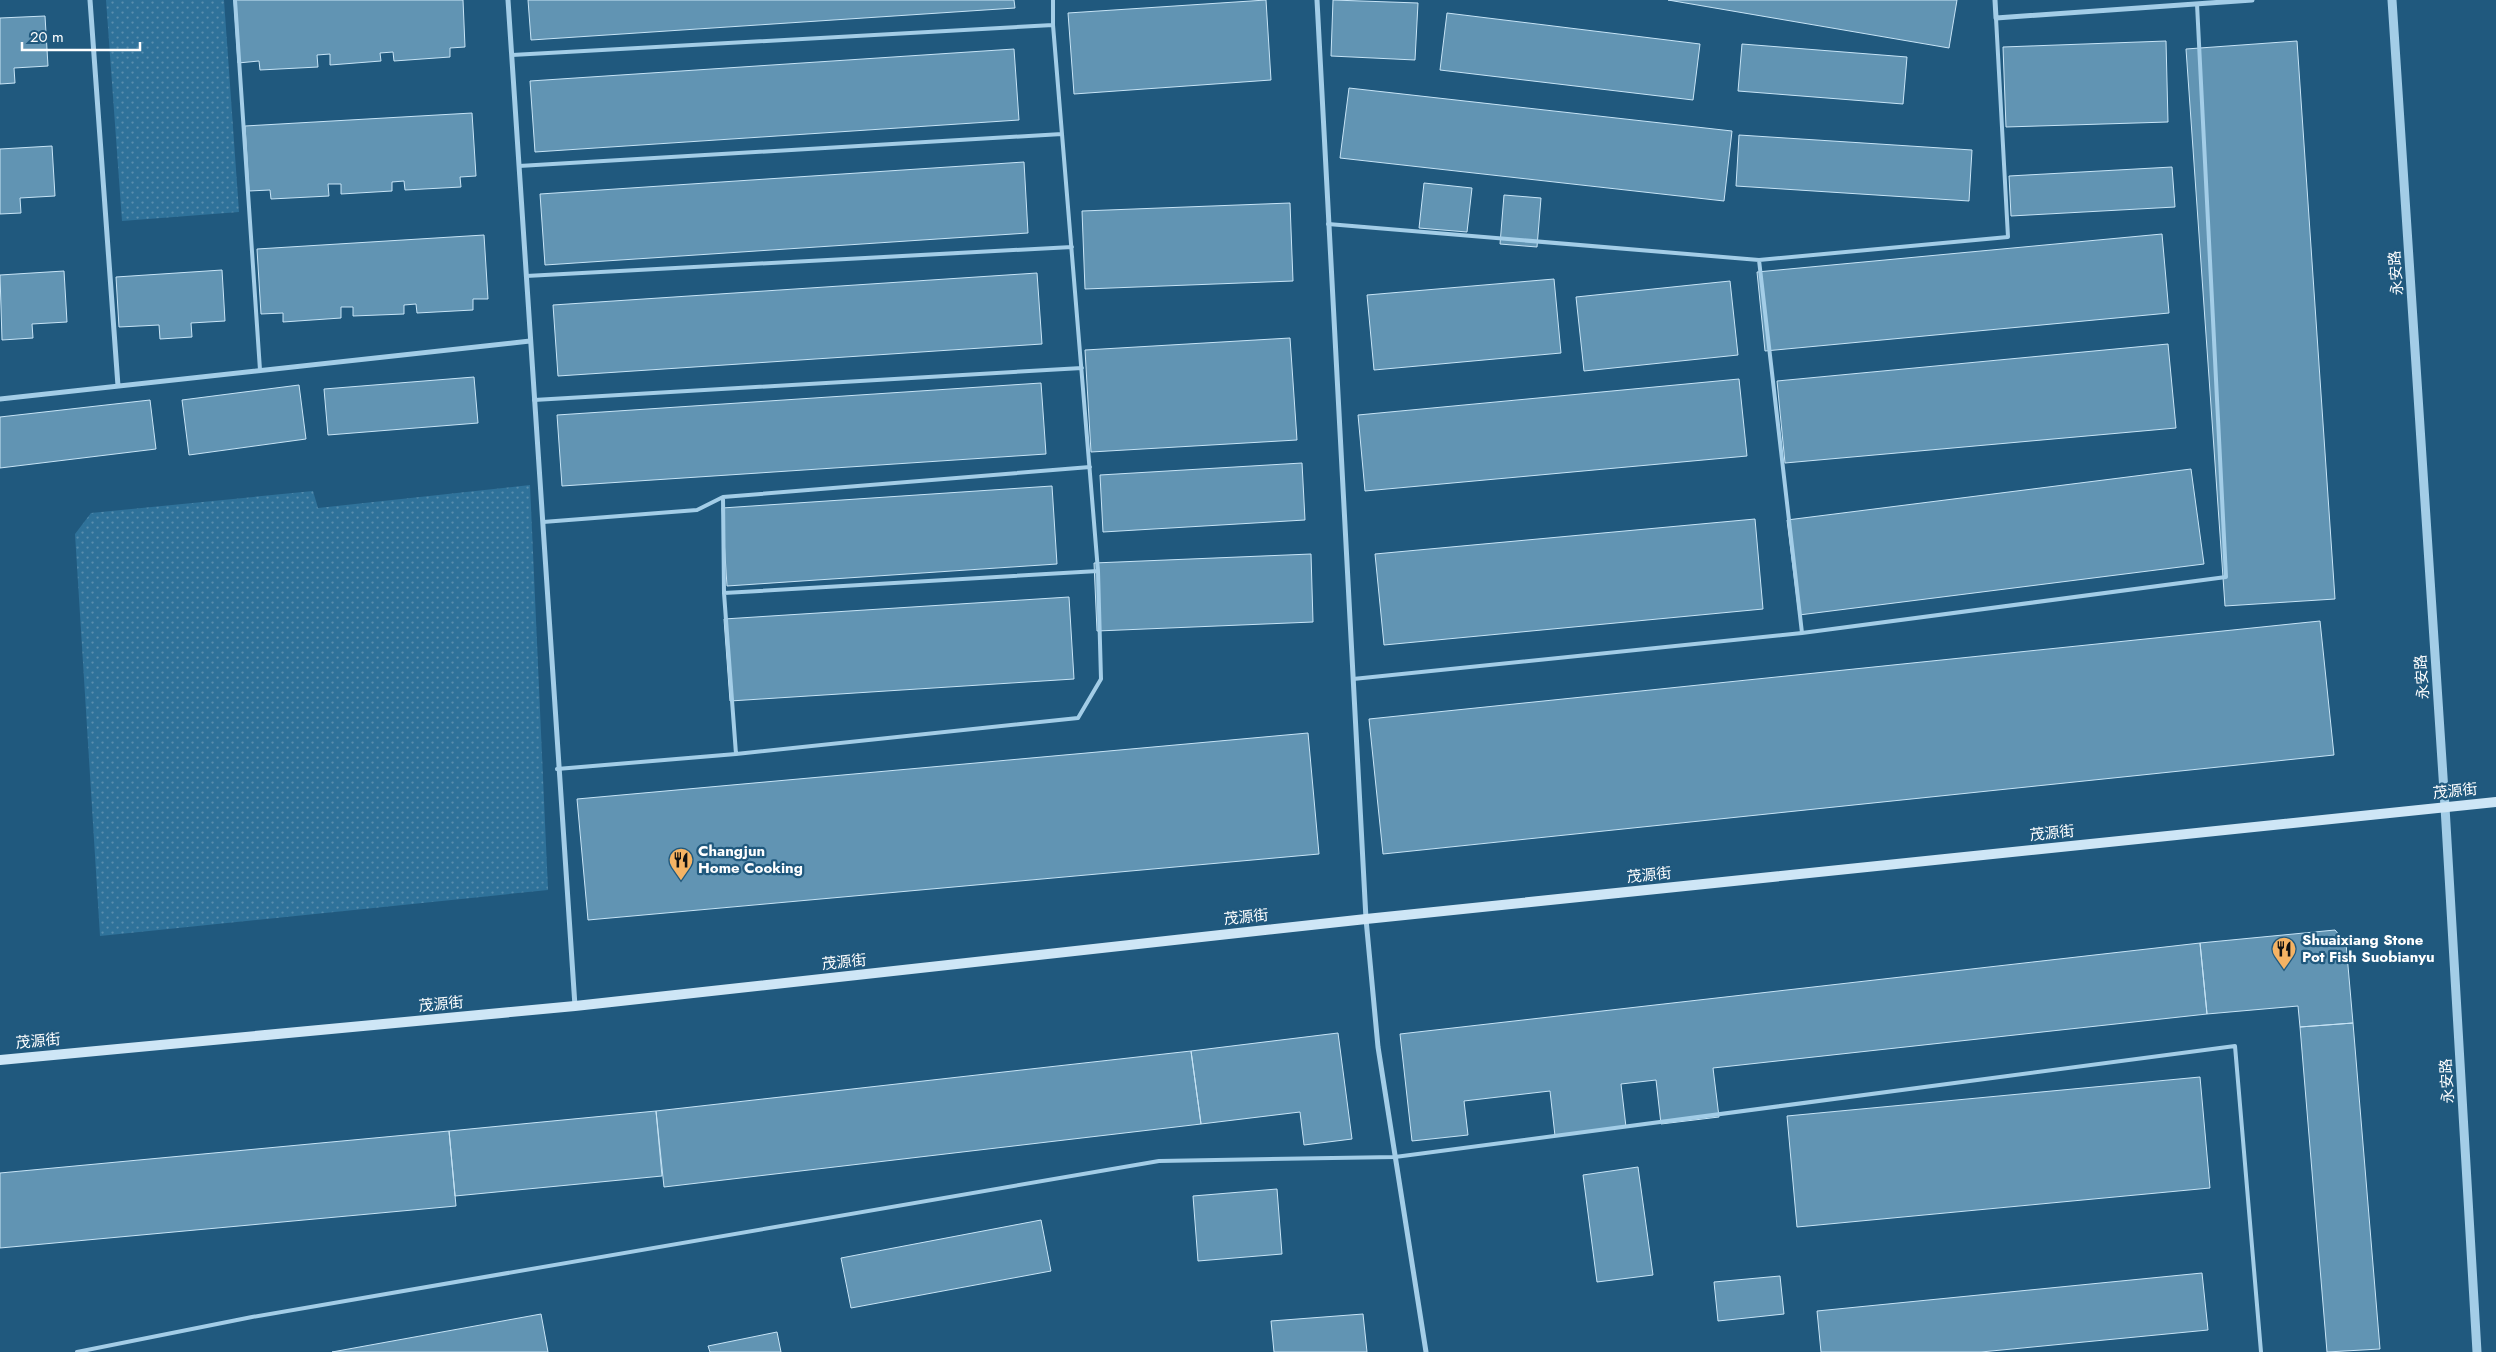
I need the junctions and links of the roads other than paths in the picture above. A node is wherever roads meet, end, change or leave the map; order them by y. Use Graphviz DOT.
graph roads {
  1 [pos="90,0"];
  2 [pos="235,0"];
  3 [pos="508,0"];
  4 [pos="1053,0"];
  5 [pos="1317,0"];
  6 [pos="1995,0"];
  7 [pos="2252,0"];
  8 [pos="2392,0"];
  9 [pos="2196,4"];
  10 [pos="1996,18"];
  11 [pos="1053,25"];
  12 [pos="512,55"];
  13 [pos="1062,134"];
  14 [pos="519,166"];
  15 [pos="1328,224"];
  16 [pos="1072,247"];
  17 [pos="1759,260"];
  18 [pos="526,276"];
  19 [pos="530,341"];
  20 [pos="1082,368"];
  21 [pos="260,370"];
  22 [pos="118,386"];
  23 [pos="0,399"];
  24 [pos="534,400"];
  25 [pos="1090,467"];
  26 [pos="724,497"];
  27 [pos="543,522"];
  28 [pos="1098,571"];
  29 [pos="724,593"];
  30 [pos="1802,633"];
  31 [pos="1353,679"];
  32 [pos="736,754"];
  33 [pos="558,769"];
  34 [pos="2496,802"];
  35 [pos="2445,808"];
  36 [pos="1366,919"];
  37 [pos="575,1006"];
  38 [pos="0,1060"];
  39 [pos="1395,1157"];
  40 [pos="77,1352"];
  41 [pos="1426,1352"];
  42 [pos="2261,1352"];
  43 [pos="2476,1352"];
  1 -- 22 [label="street"];
  2 -- 21 [label="lane"];
  3 -- 12 [label="street"];
  4 -- 11 [label="lane"];
  5 -- 15 [label="street"];
  6 -- 10 [label="street"];
  7 -- 9 [label="street"];
  8 -- 35 [label="street, 永安路"];
  9 -- 10 [label="street"];
  9 -- 30 [label="lane"];
  10 -- 17 [label="lane"];
  11 -- 12 [label="lane"];
  11 -- 13 [label="lane"];
  12 -- 14 [label="street"];
  13 -- 14 [label="lane"];
  13 -- 16 [label="lane"];
  14 -- 18 [label="street"];
  15 -- 17 [label="lane"];
  15 -- 31 [label="street"];
  16 -- 18 [label="lane"];
  16 -- 20 [label="lane"];
  17 -- 30 [label="lane"];
  18 -- 19 [label="street"];
  19 -- 21 [label="street"];
  19 -- 24 [label="street"];
  20 -- 24 [label="lane"];
  20 -- 25 [label="lane"];
  21 -- 22 [label="street"];
  22 -- 23 [label="street"];
  24 -- 27 [label="street"];
  25 -- 26 [label="lane"];
  25 -- 28 [label="lane"];
  26 -- 27 [label="lane"];
  26 -- 29 [label="lane"];
  27 -- 33 [label="street"];
  28 -- 29 [label="lane"];
  28 -- 32 [label="lane"];
  29 -- 32 [label="lane"];
  30 -- 31 [label="lane"];
  31 -- 36 [label="street"];
  32 -- 33 [label="lane"];
  33 -- 37 [label="street"];
  34 -- 35 [label="main road, 茂源街"];
  35 -- 36 [label="main road, 茂源街"];
  35 -- 43 [label="street, 永安路"];
  36 -- 37 [label="main road, 茂源街"];
  36 -- 39 [label="street"];
  37 -- 38 [label="main road, 茂源街"];
  39 -- 40 [label="lane"];
  39 -- 41 [label="street"];
  39 -- 42 [label="lane"];
}
